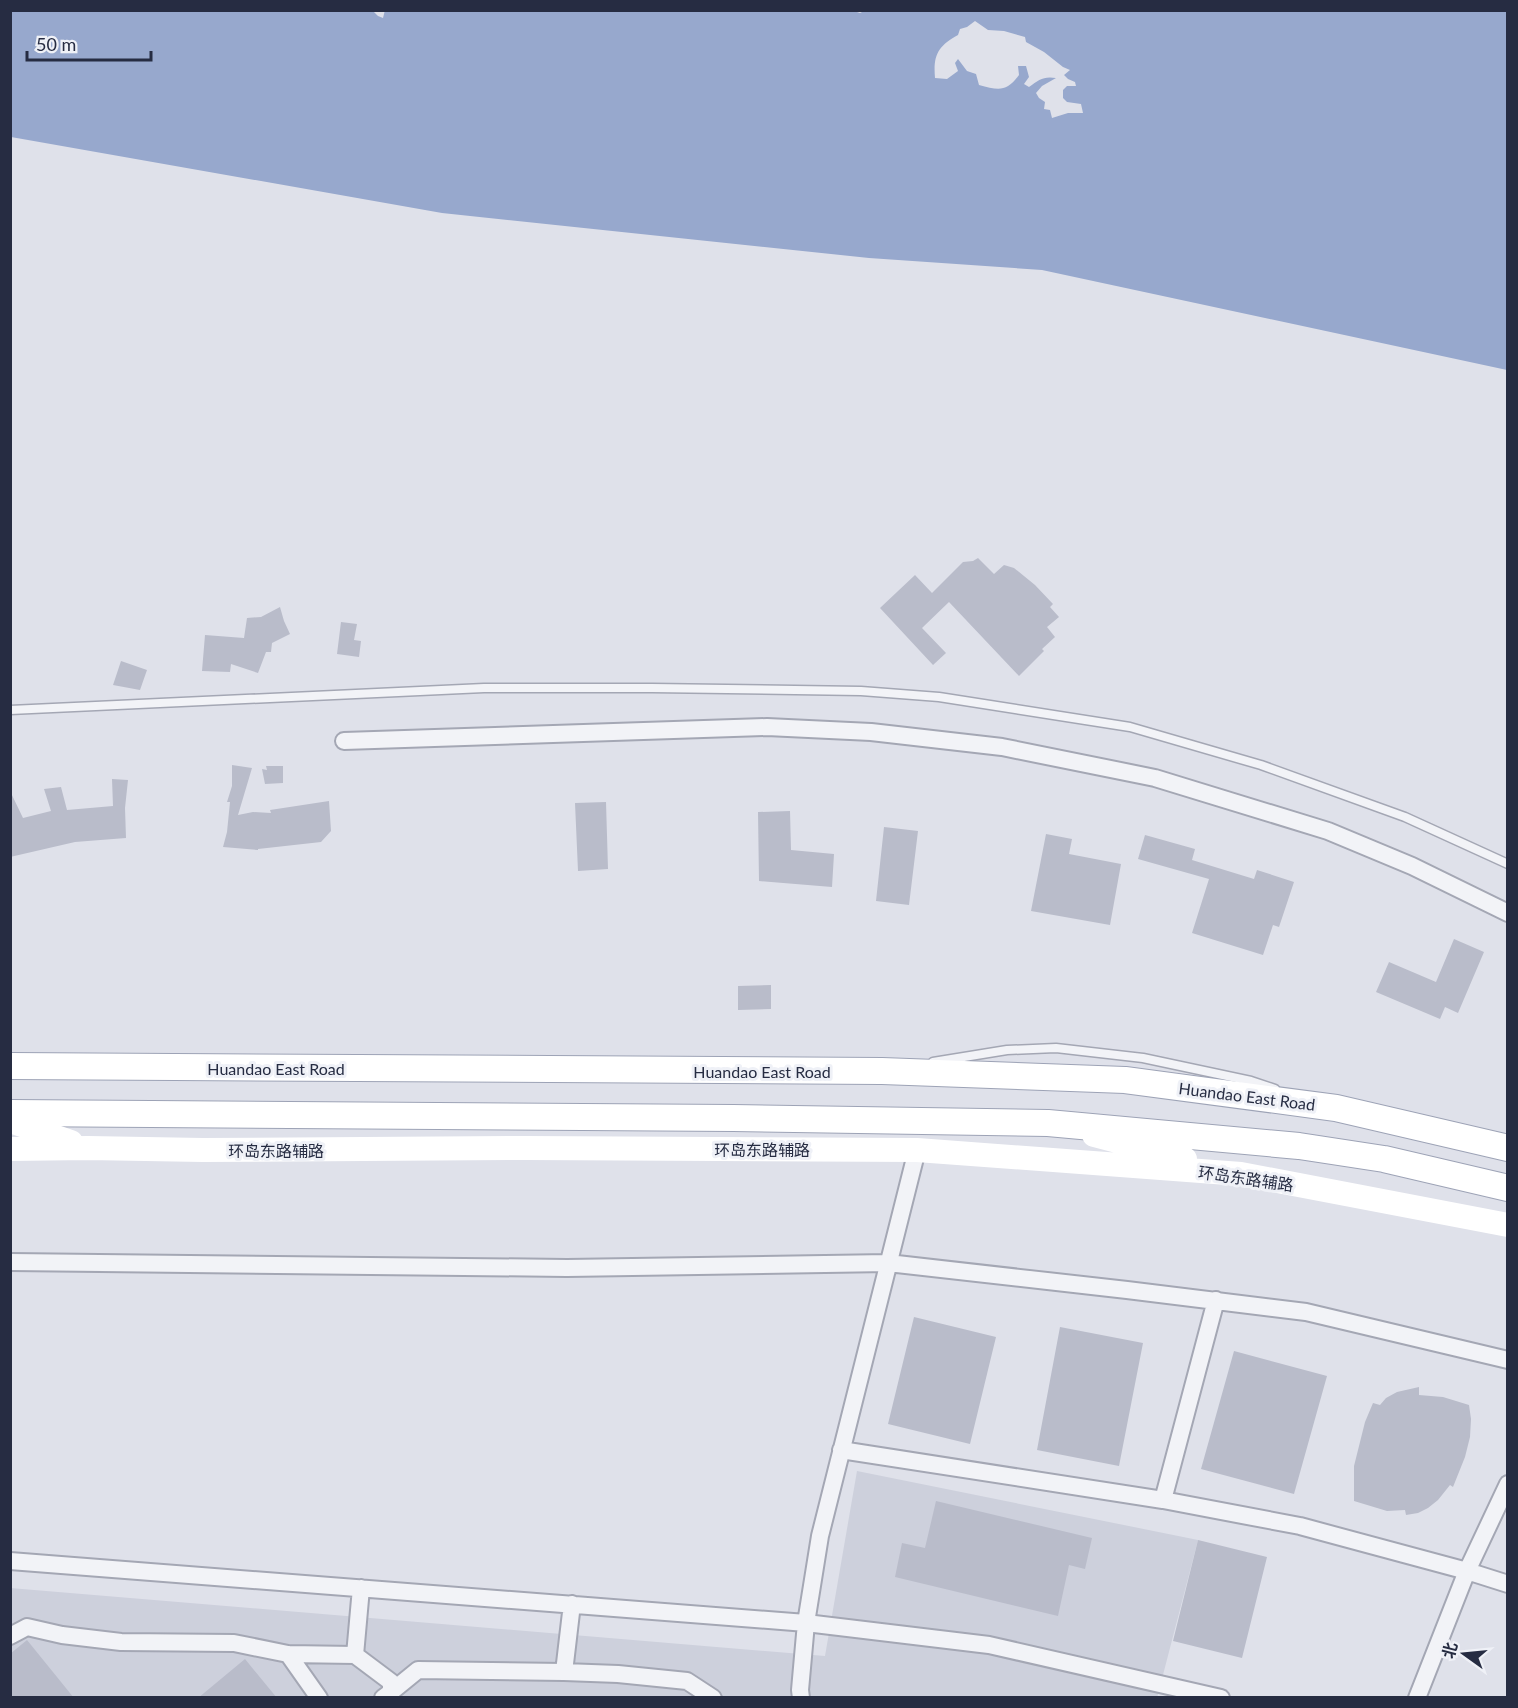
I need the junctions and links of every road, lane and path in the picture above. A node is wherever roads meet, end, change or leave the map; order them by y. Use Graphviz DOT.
graph roads {
  1 [pos="10,710"];
  2 [pos="344,741"];
  3 [pos="1508,864"];
  4 [pos="1508,913"];
  5 [pos="10,1066"];
  6 [pos="10,1113"];
  7 [pos="888,1120"];
  8 [pos="10,1121"];
  9 [pos="1048,1123"];
  10 [pos="88,1148"];
  11 [pos="1508,1148"];
  12 [pos="10,1149"];
  13 [pos="777,1149"];
  14 [pos="917,1150"];
  15 [pos="1241,1174"];
  16 [pos="1508,1188"];
  17 [pos="1502,1223"];
  18 [pos="10,1262"];
  19 [pos="888,1263"];
  20 [pos="1216,1300"];
  21 [pos="1508,1360"];
  22 [pos="841,1450"];
  23 [pos="1508,1484"];
  24 [pos="1163,1500"];
  25 [pos="10,1561"];
  26 [pos="1467,1571"];
  27 [pos="1508,1584"];
  28 [pos="361,1588"];
  29 [pos="572,1604"];
  30 [pos="806,1623"];
  31 [pos="10,1636"];
  32 [pos="288,1654"];
  33 [pos="356,1655"];
  34 [pos="564,1671"];
  35 [pos="387,1695"];
  36 [pos="319,1698"];
  37 [pos="712,1698"];
  38 [pos="801,1698"];
  39 [pos="1221,1698"];
  40 [pos="1417,1698"];
  1 -- 3 [label="lane"];
  2 -- 4 [label="street"];
  5 -- 11 [label="main road, Huandao East Road"];
  6 -- 7 [label="main road"];
  7 -- 9 [label="main road"];
  7 -- 13 [label="street"];
  8 -- 10 [label="street"];
  9 -- 15 [label="street"];
  9 -- 16 [label="main road"];
  10 -- 12 [label="street, 环岛东路辅路"];
  10 -- 13 [label="street, 环岛东路辅路"];
  13 -- 14 [label="street, 环岛东路辅路"];
  14 -- 15 [label="street, 环岛东路辅路"];
  14 -- 19 [label="street"];
  15 -- 17 [label="street, 环岛东路辅路"];
  18 -- 19 [label="street"];
  19 -- 20 [label="street"];
  19 -- 22 [label="street"];
  20 -- 21 [label="street"];
  20 -- 24 [label="street"];
  22 -- 24 [label="street"];
  22 -- 30 [label="street"];
  23 -- 26 [label="street"];
  24 -- 26 [label="street"];
  25 -- 28 [label="street"];
  26 -- 27 [label="street"];
  26 -- 40 [label="street"];
  28 -- 29 [label="street"];
  28 -- 33 [label="street"];
  29 -- 30 [label="street"];
  29 -- 34 [label="street"];
  30 -- 38 [label="street"];
  30 -- 39 [label="street"];
  31 -- 32 [label="street"];
  32 -- 33 [label="street"];
  32 -- 36 [label="street"];
  33 -- 35 [label="street"];
  34 -- 35 [label="street"];
  34 -- 37 [label="street"];
}
